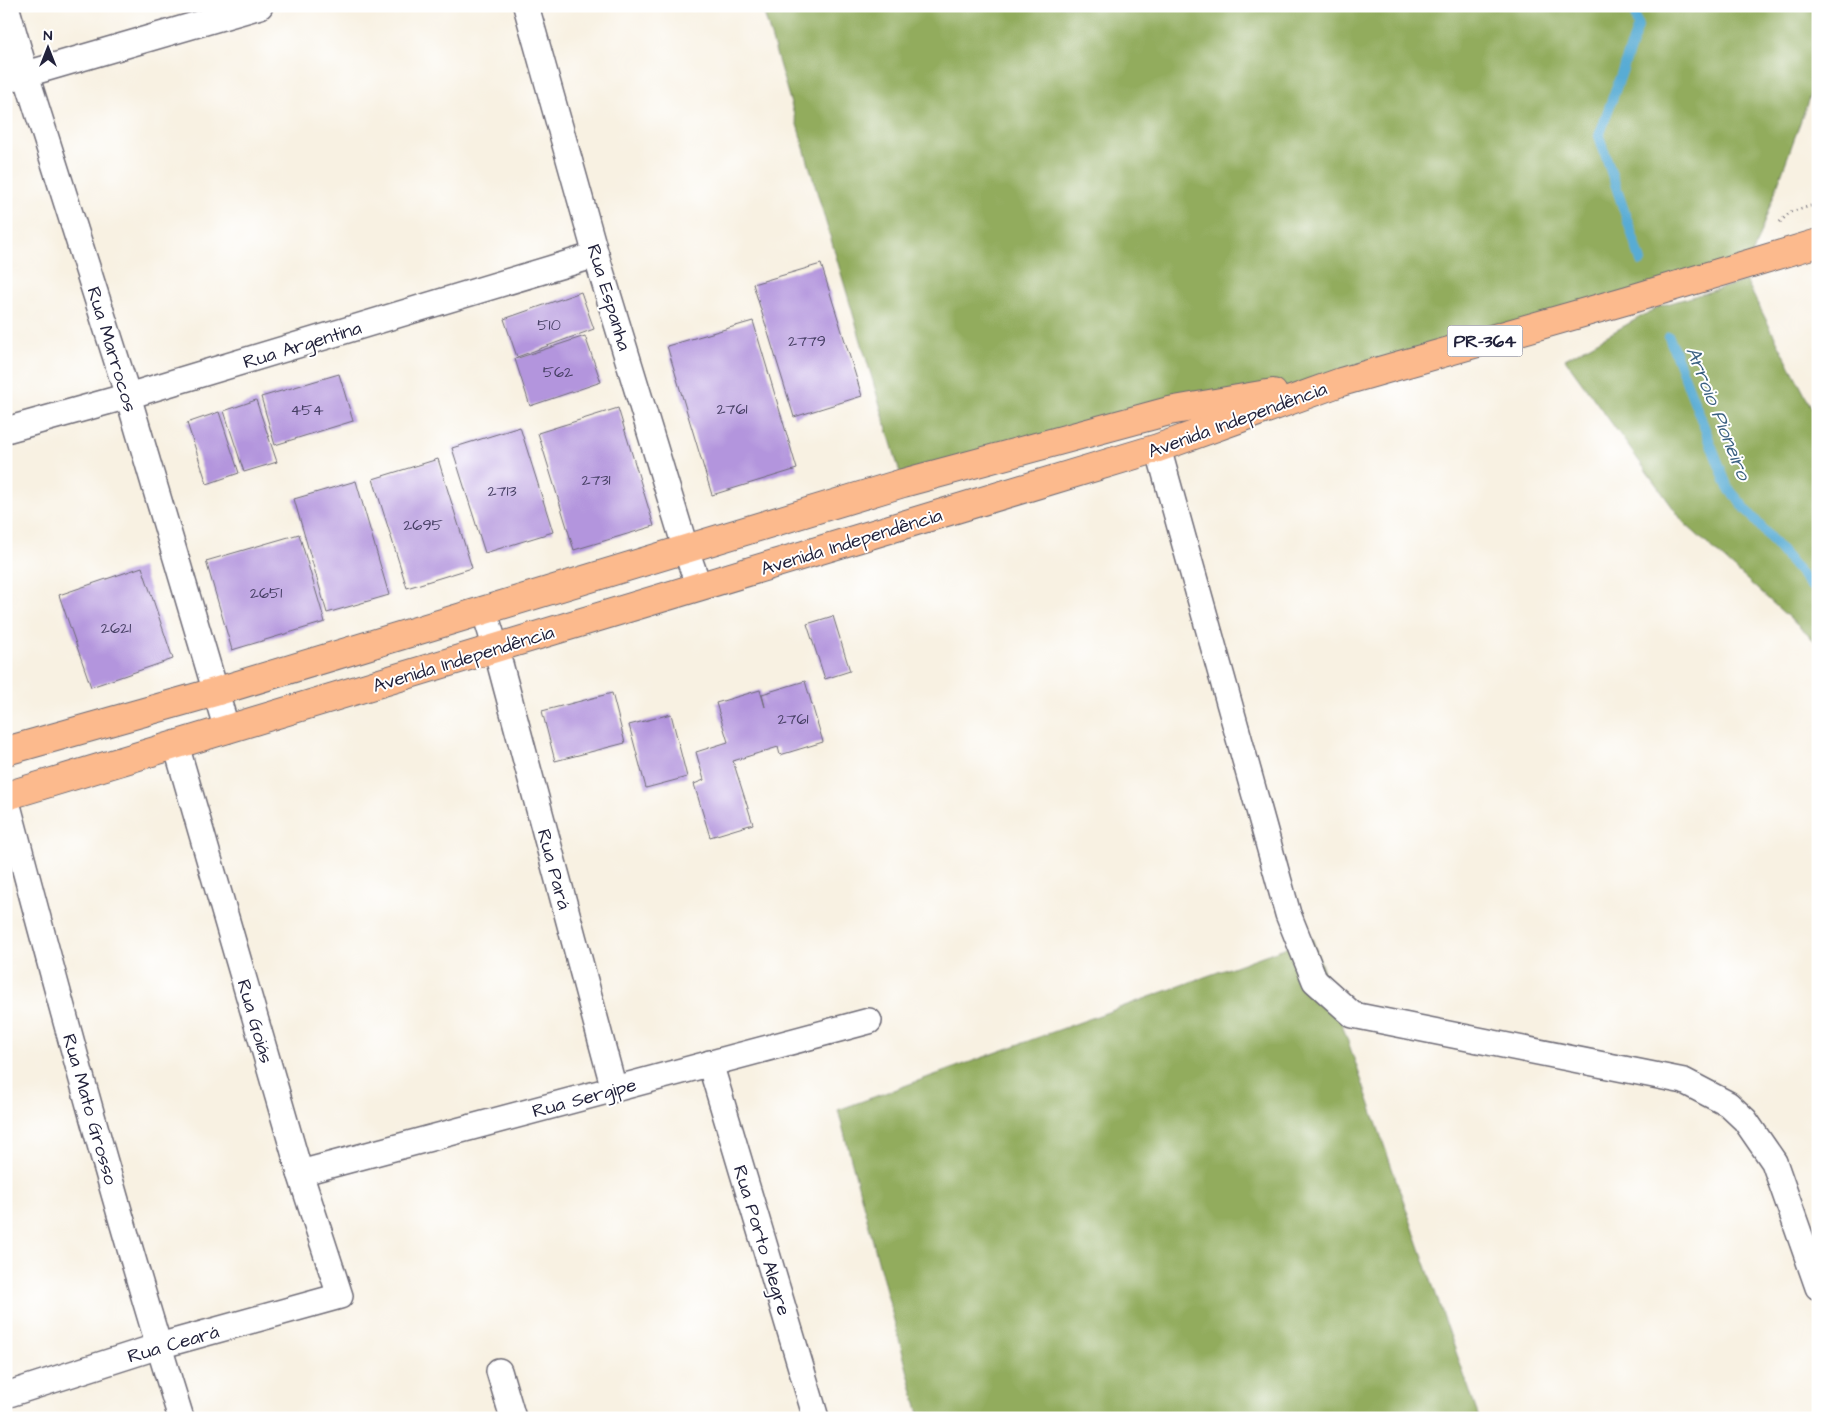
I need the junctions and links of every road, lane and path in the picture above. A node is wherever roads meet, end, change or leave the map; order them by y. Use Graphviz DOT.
graph roads {
  1 [pos="6,6"];
  2 [pos="260,6"];
  3 [pos="526,6"];
  4 [pos="16,78"];
  5 [pos="1818,243"];
  6 [pos="596,255"];
  7 [pos="1342,382"];
  8 [pos="128,396"];
  9 [pos="6,430"];
  10 [pos="1158,448"];
  11 [pos="783,519"];
  12 [pos="686,550"];
  13 [pos="787,560"];
  14 [pos="700,587"];
  15 [pos="484,610"];
  16 [pos="496,648"];
  17 [pos="215,692"];
  18 [pos="227,730"];
  19 [pos="176,745"];
  20 [pos="6,751"];
  21 [pos="6,797"];
  22 [pos="869,1021"];
  23 [pos="710,1063"];
  24 [pos="614,1089"];
  25 [pos="300,1173"];
  26 [pos="1818,1287"];
  27 [pos="340,1296"];
  28 [pos="159,1346"];
  29 [pos="499,1371"];
  30 [pos="6,1395"];
  31 [pos="181,1418"];
  32 [pos="513,1418"];
  33 [pos="816,1418"];
  1 -- 4 [label="street, Rua Marrocos"];
  2 -- 4 [label="street"];
  3 -- 6 [label="street, Rua Espanha"];
  4 -- 8 [label="street, Rua Marrocos"];
  5 -- 7 [label="main road, PR-364"];
  6 -- 8 [label="street, Rua Argentina"];
  6 -- 12 [label="street, Rua Espanha"];
  7 -- 10 [label="main road, Avenida Independência"];
  7 -- 11 [label="main road, Avenida Independência"];
  8 -- 9 [label="street, Rua Argentina"];
  8 -- 17 [label="street, Rua Marrocos"];
  10 -- 13 [label="main road, Avenida Independência"];
  10 -- 26 [label="street"];
  11 -- 12 [label="main road, Avenida Independência"];
  11 -- 13 [label="main road"];
  12 -- 14 [label="street, Rua Espanha"];
  12 -- 15 [label="main road, Avenida Independência"];
  13 -- 14 [label="main road, Avenida Independência"];
  14 -- 16 [label="main road, Avenida Independência"];
  15 -- 16 [label="street, Rua Pará"];
  15 -- 17 [label="main road, Avenida Independência"];
  16 -- 18 [label="main road, Avenida Independência"];
  16 -- 24 [label="street, Rua Pará"];
  17 -- 18 [label="street, Rua Marrocos"];
  17 -- 20 [label="main road, Avenida Independência"];
  18 -- 19 [label="main road, Avenida Independência"];
  19 -- 21 [label="main road, Avenida Independência"];
  19 -- 25 [label="street, Rua Goiás"];
  21 -- 28 [label="street, Rua Mato Grosso"];
  22 -- 23 [label="street, Rua Sergipe"];
  23 -- 24 [label="street, Rua Sergipe"];
  23 -- 33 [label="street, Rua Porto Alegre"];
  24 -- 25 [label="street, Rua Sergipe"];
  25 -- 27 [label="street, Rua Goiás"];
  27 -- 28 [label="street, Rua Ceará"];
  28 -- 30 [label="street, Rua Ceará"];
  28 -- 31 [label="street, Rua Mato Grosso"];
  29 -- 32 [label="street"];
}
